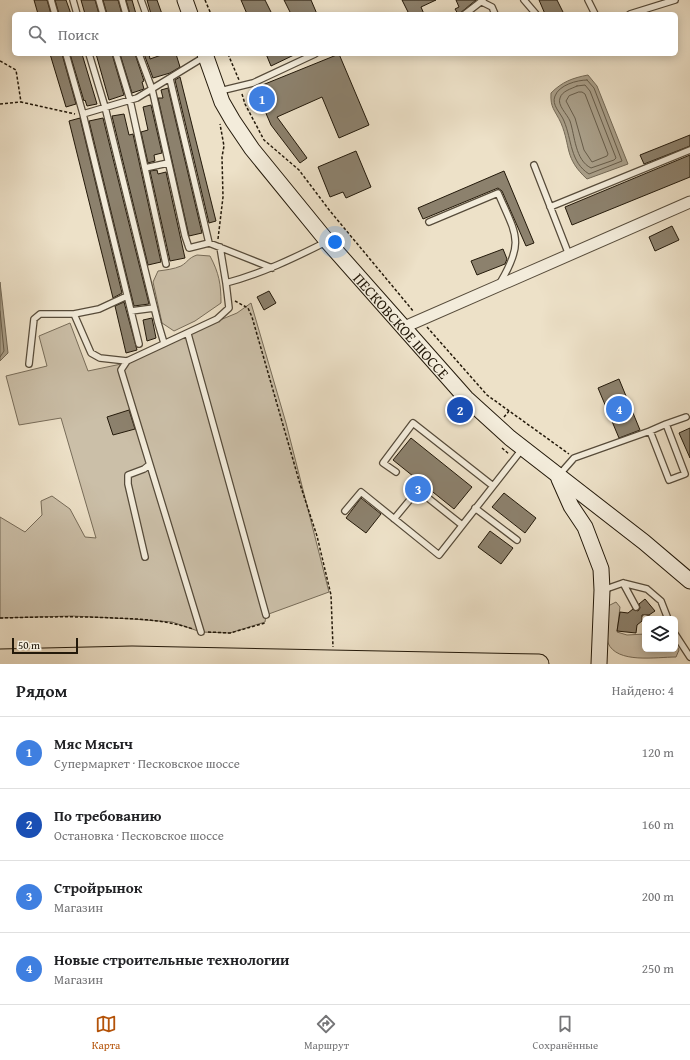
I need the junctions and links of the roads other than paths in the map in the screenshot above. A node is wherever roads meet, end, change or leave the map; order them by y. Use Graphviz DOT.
graph roads {
  1 [pos="51,0"];
  2 [pos="73,0"];
  3 [pos="99,0"];
  4 [pos="122,0"];
  5 [pos="141,0"];
  6 [pos="185,0"];
  7 [pos="524,0"];
  8 [pos="588,0"];
  9 [pos="675,0"];
  10 [pos="483,1"];
  11 [pos="54,12"];
  12 [pos="77,12"];
  13 [pos="102,12"];
  14 [pos="125,12"];
  15 [pos="145,12"];
  16 [pos="189,12"];
  17 [pos="468,12"];
  18 [pos="494,12"];
  19 [pos="534,12"];
  20 [pos="594,12"];
  21 [pos="636,12"];
  22 [pos="67,56"];
  23 [pos="90,56"];
  24 [pos="117,56"];
  25 [pos="140,56"];
  26 [pos="204,56"];
  27 [pos="206,56"];
  28 [pos="311,56"];
  29 [pos="170,78"];
  30 [pos="152,89"];
  31 [pos="220,97"];
  32 [pos="130,100"];
  33 [pos="105,107"];
  34 [pos="83,114"];
  35 [pos="690,150"];
  36 [pos="168,163"];
  37 [pos="534,165"];
  38 [pos="145,168"];
  39 [pos="690,202"];
  40 [pos="550,207"];
  41 [pos="429,222"];
  42 [pos="327,241"];
  43 [pos="209,243"];
  44 [pos="220,247"];
  45 [pos="569,255"];
  46 [pos="166,264"];
  47 [pos="272,268"];
  48 [pos="226,283"];
  49 [pos="499,285"];
  50 [pos="127,296"];
  51 [pos="154,308"];
  52 [pos="131,311"];
  53 [pos="74,314"];
  54 [pos="402,328"];
  55 [pos="188,334"];
  56 [pos="139,344"];
  57 [pos="164,344"];
  58 [pos="127,361"];
  59 [pos="29,364"];
  60 [pos="686,417"];
  61 [pos="666,424"];
  62 [pos="650,430"];
  63 [pos="523,448"];
  64 [pos="148,465"];
  65 [pos="396,472"];
  66 [pos="557,476"];
  67 [pos="493,486"];
  68 [pos="576,500"];
  69 [pos="475,508"];
  70 [pos="345,511"];
  71 [pos="394,519"];
  72 [pos="462,525"];
  73 [pos="517,540"];
  74 [pos="145,557"];
  75 [pos="690,581"];
  76 [pos="623,583"];
  77 [pos="602,590"];
  78 [pos="636,607"];
  79 [pos="266,615"];
  80 [pos="667,616"];
  81 [pos="201,632"];
  82 [pos="678,639"];
  83 [pos="690,657"];
  84 [pos="0,659"];
  85 [pos="298,662"];
  86 [pos="539,664"];
  87 [pos="598,664"];
  1 -- 11 [label="lane"];
  2 -- 12 [label="lane"];
  3 -- 13 [label="lane"];
  4 -- 14 [label="lane"];
  5 -- 15 [label="lane"];
  6 -- 16 [label="street"];
  7 -- 19 [label="lane"];
  8 -- 20 [label="lane"];
  9 -- 21 [label="lane"];
  10 -- 17 [label="lane"];
  10 -- 18 [label="lane"];
  22 -- 34 [label="lane"];
  23 -- 33 [label="lane"];
  24 -- 32 [label="lane"];
  25 -- 30 [label="lane"];
  26 -- 29 [label="lane"];
  27 -- 31 [label="street, ПЕСКОВСКОЕ ШОССЕ"];
  28 -- 31 [label="lane"];
  29 -- 30 [label="lane"];
  29 -- 43 [label="lane"];
  30 -- 32 [label="lane"];
  30 -- 36 [label="lane"];
  31 -- 42 [label="street, ПЕСКОВСКОЕ ШОССЕ"];
  32 -- 33 [label="lane"];
  32 -- 38 [label="lane"];
  33 -- 34 [label="lane"];
  33 -- 51 [label="lane"];
  34 -- 50 [label="lane"];
  35 -- 40 [label="lane"];
  36 -- 38 [label="lane"];
  36 -- 43 [label="lane"];
  37 -- 40 [label="lane"];
  38 -- 46 [label="lane"];
  39 -- 45 [label="street"];
  40 -- 45 [label="lane"];
  41 -- 49 [label="lane"];
  42 -- 47 [label="lane"];
  42 -- 54 [label="street, ПЕСКОВСКОЕ ШОССЕ"];
  43 -- 44 [label="lane"];
  44 -- 47 [label="lane"];
  44 -- 48 [label="lane"];
  45 -- 49 [label="street"];
  47 -- 48 [label="lane"];
  48 -- 55 [label="lane"];
  49 -- 54 [label="street"];
  50 -- 52 [label="lane"];
  50 -- 53 [label="lane"];
  51 -- 52 [label="lane"];
  51 -- 57 [label="lane"];
  52 -- 56 [label="lane"];
  53 -- 58 [label="lane"];
  53 -- 59 [label="lane"];
  54 -- 63 [label="street, ПЕСКОВСКОЕ ШОССЕ"];
  55 -- 57 [label="lane"];
  55 -- 79 [label="lane"];
  57 -- 58 [label="lane"];
  58 -- 64 [label="lane"];
  60 -- 61 [label="lane"];
  61 -- 62 [label="lane"];
  61 -- 62 [label="lane"];
  62 -- 66 [label="lane"];
  63 -- 66 [label="street, ПЕСКОВСКОЕ ШОССЕ"];
  63 -- 67 [label="lane"];
  64 -- 74 [label="lane"];
  64 -- 81 [label="lane"];
  65 -- 67 [label="lane"];
  66 -- 68 [label="street"];
  67 -- 69 [label="lane"];
  68 -- 75 [label="street"];
  68 -- 77 [label="street"];
  69 -- 72 [label="lane"];
  69 -- 73 [label="lane"];
  70 -- 71 [label="lane"];
  71 -- 72 [label="lane"];
  71 -- 72 [label="lane"];
  76 -- 77 [label="lane"];
  76 -- 78 [label="lane"];
  76 -- 80 [label="lane"];
  77 -- 87 [label="street"];
  82 -- 83 [label="lane"];
  84 -- 85 [label="highway"];
  85 -- 86 [label="highway"];
}
